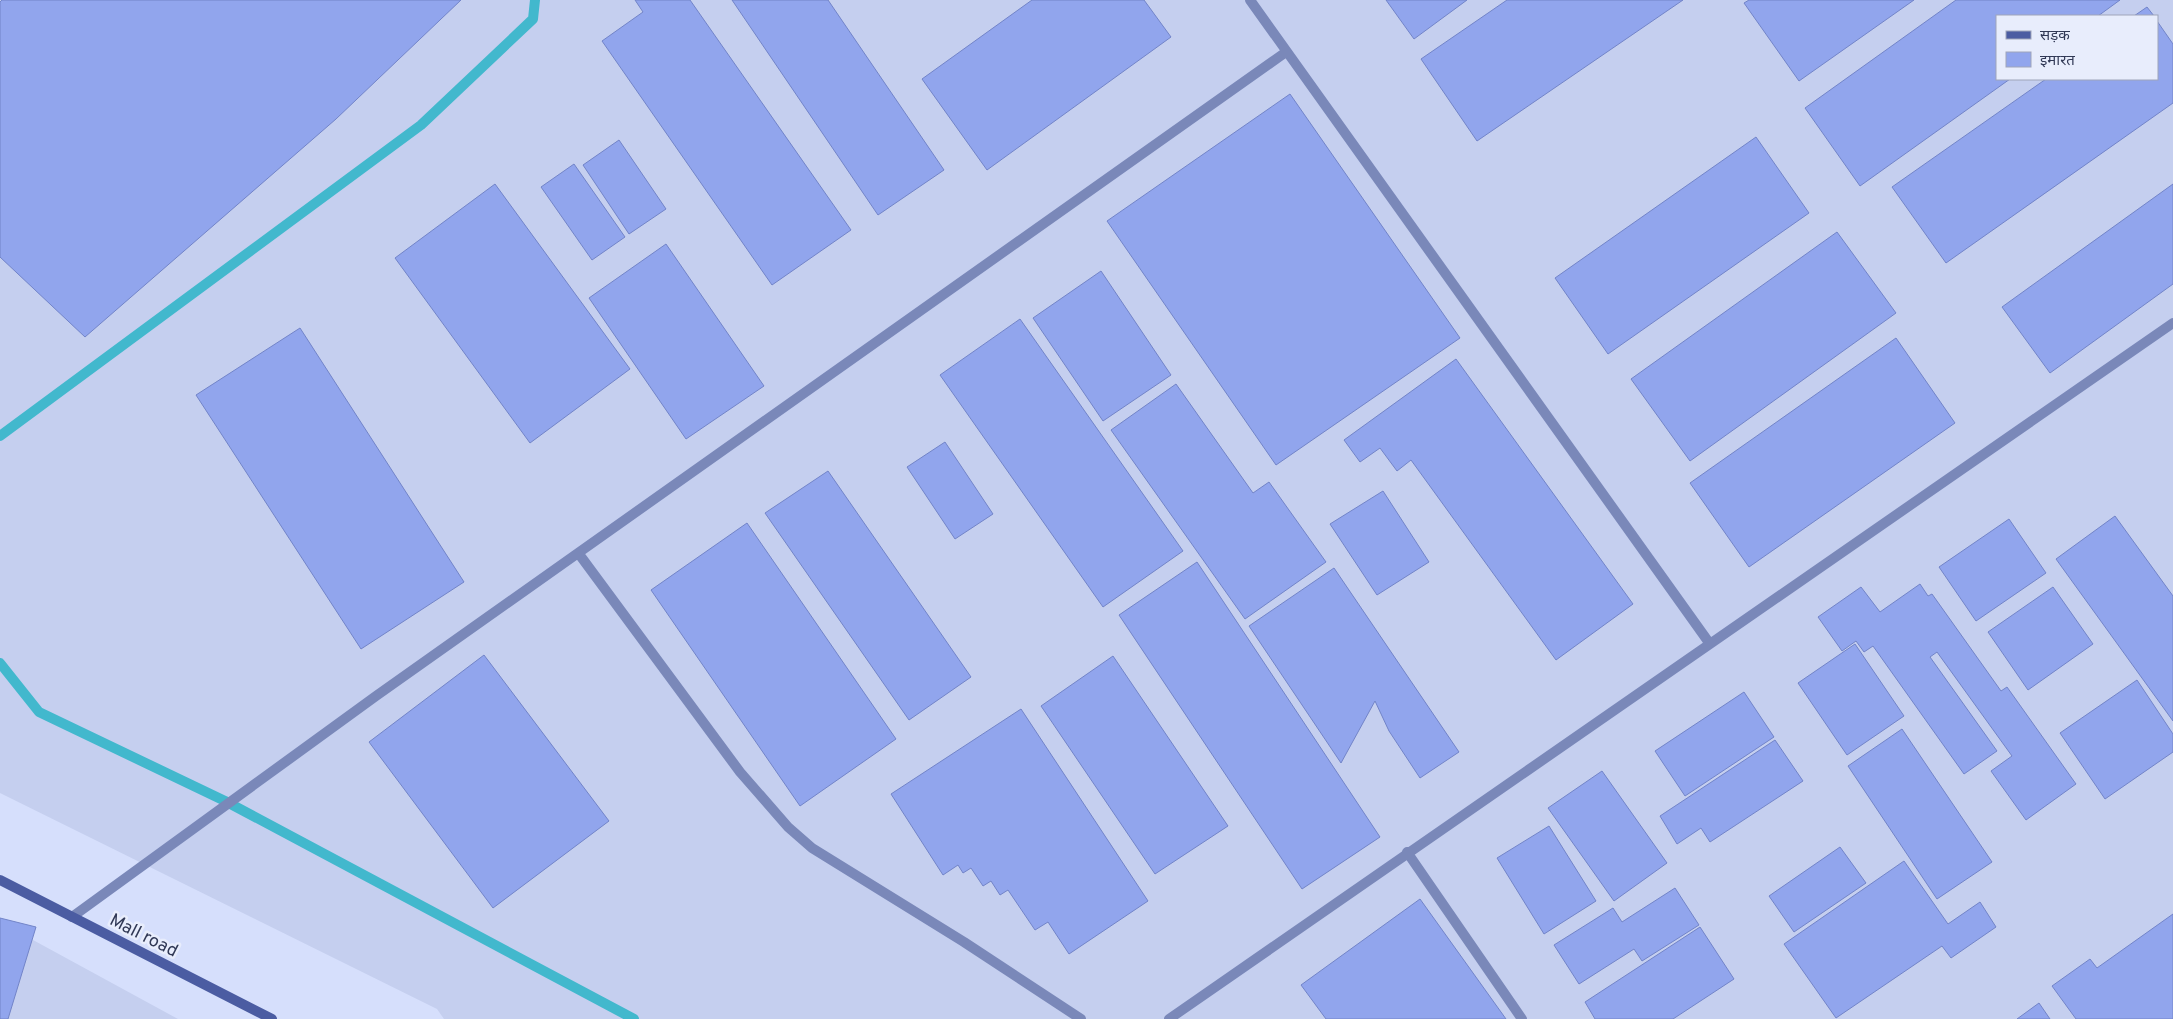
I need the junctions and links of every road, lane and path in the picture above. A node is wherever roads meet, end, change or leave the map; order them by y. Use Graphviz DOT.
graph roads {
  1 [pos="1250,0"];
  2 [pos="1286,52"];
  3 [pos="2173,324"];
  4 [pos="579,554"];
  5 [pos="1710,644"];
  6 [pos="1407,852"];
  7 [pos="0,880"];
  8 [pos="72,917"];
  9 [pos="272,1019"];
  10 [pos="1081,1019"];
  11 [pos="1169,1019"];
  12 [pos="1522,1019"];
  1 -- 2 [label="street"];
  2 -- 4 [label="street"];
  2 -- 5 [label="street"];
  3 -- 5 [label="street"];
  4 -- 8 [label="street"];
  4 -- 10 [label="street"];
  5 -- 6 [label="street"];
  6 -- 11 [label="street"];
  6 -- 12 [label="street"];
  7 -- 8 [label="street, Mall road"];
  8 -- 9 [label="street, Mall road"];
}
